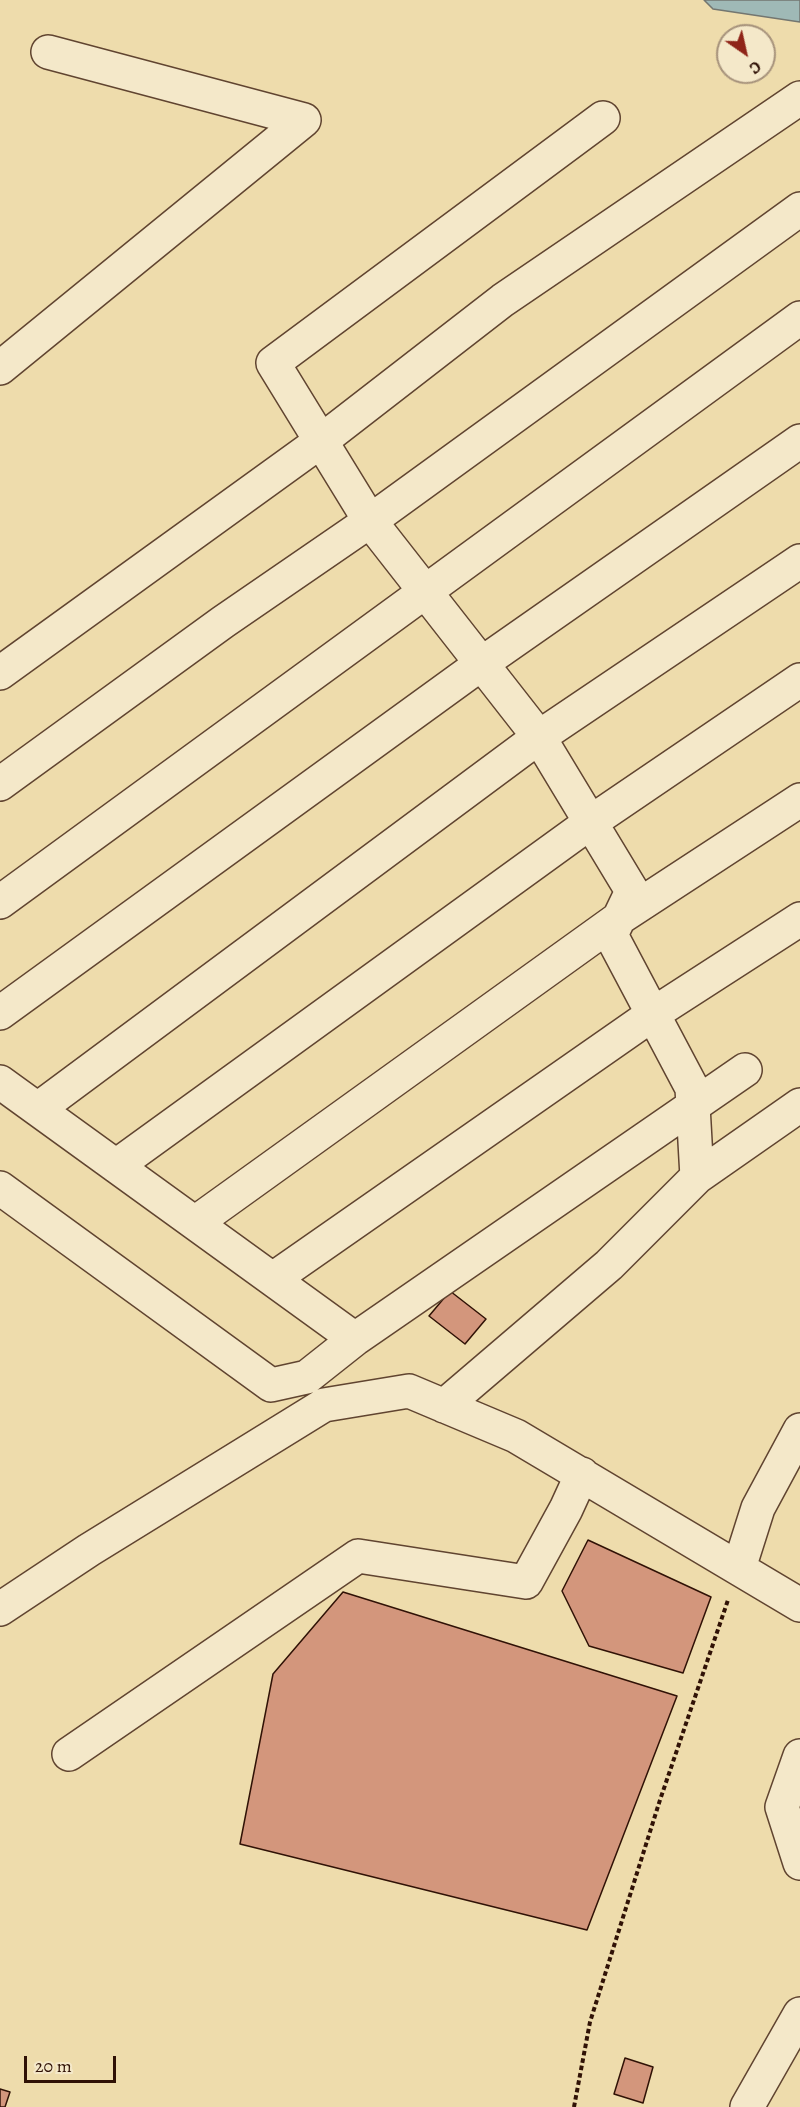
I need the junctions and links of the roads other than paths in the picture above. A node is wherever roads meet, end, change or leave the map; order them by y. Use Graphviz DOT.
graph roads {
  1 [pos="48,52"];
  2 [pos="800,98"];
  3 [pos="603,118"];
  4 [pos="800,209"];
  5 [pos="800,318"];
  6 [pos="0,368"];
  7 [pos="321,441"];
  8 [pos="800,441"];
  9 [pos="370,521"];
  10 [pos="800,561"];
  11 [pos="425,592"];
  12 [pos="481,664"];
  13 [pos="0,673"];
  14 [pos="800,680"];
  15 [pos="539,737"];
  16 [pos="0,784"];
  17 [pos="800,800"];
  18 [pos="591,822"];
  19 [pos="0,902"];
  20 [pos="618,919"];
  21 [pos="800,919"];
  22 [pos="0,1012"];
  23 [pos="652,1014"];
  24 [pos="745,1070"];
  25 [pos="0,1082"];
  26 [pos="800,1105"];
  27 [pos="693,1106"];
  28 [pos="38,1109"];
  29 [pos="116,1166"];
  30 [pos="697,1177"];
  31 [pos="0,1188"];
  32 [pos="195,1223"];
  33 [pos="273,1279"];
  34 [pos="355,1339"];
  35 [pos="444,1406"];
  36 [pos="800,1430"];
  37 [pos="582,1474"];
  38 [pos="739,1568"];
  39 [pos="800,1605"];
  40 [pos="0,1609"];
  41 [pos="69,1754"];
  42 [pos="800,1756"];
  43 [pos="800,1863"];
  44 [pos="800,2014"];
  45 [pos="747,2107"];
  1 -- 6 [label="lane"];
  2 -- 7 [label="lane"];
  3 -- 7 [label="lane"];
  4 -- 9 [label="lane"];
  5 -- 11 [label="lane"];
  7 -- 9 [label="lane"];
  7 -- 13 [label="lane"];
  8 -- 12 [label="lane"];
  9 -- 11 [label="lane"];
  9 -- 16 [label="lane"];
  10 -- 15 [label="lane"];
  11 -- 12 [label="lane"];
  11 -- 19 [label="lane"];
  12 -- 15 [label="lane"];
  12 -- 22 [label="lane"];
  14 -- 18 [label="lane"];
  15 -- 18 [label="lane"];
  15 -- 28 [label="lane"];
  17 -- 20 [label="lane"];
  18 -- 20 [label="lane"];
  18 -- 29 [label="lane"];
  20 -- 23 [label="lane"];
  20 -- 32 [label="lane"];
  21 -- 23 [label="lane"];
  23 -- 27 [label="lane"];
  23 -- 33 [label="lane"];
  24 -- 27 [label="lane"];
  25 -- 28 [label="lane"];
  26 -- 30 [label="lane"];
  27 -- 30 [label="lane"];
  27 -- 34 [label="lane"];
  28 -- 29 [label="lane"];
  29 -- 32 [label="lane"];
  30 -- 35 [label="lane"];
  31 -- 34 [label="lane"];
  32 -- 33 [label="lane"];
  33 -- 34 [label="lane"];
  35 -- 37 [label="lane"];
  35 -- 40 [label="lane"];
  36 -- 38 [label="lane"];
  37 -- 38 [label="lane"];
  37 -- 41 [label="lane"];
  38 -- 39 [label="lane"];
  42 -- 43 [label="lane"];
  44 -- 45 [label="lane"];
}
